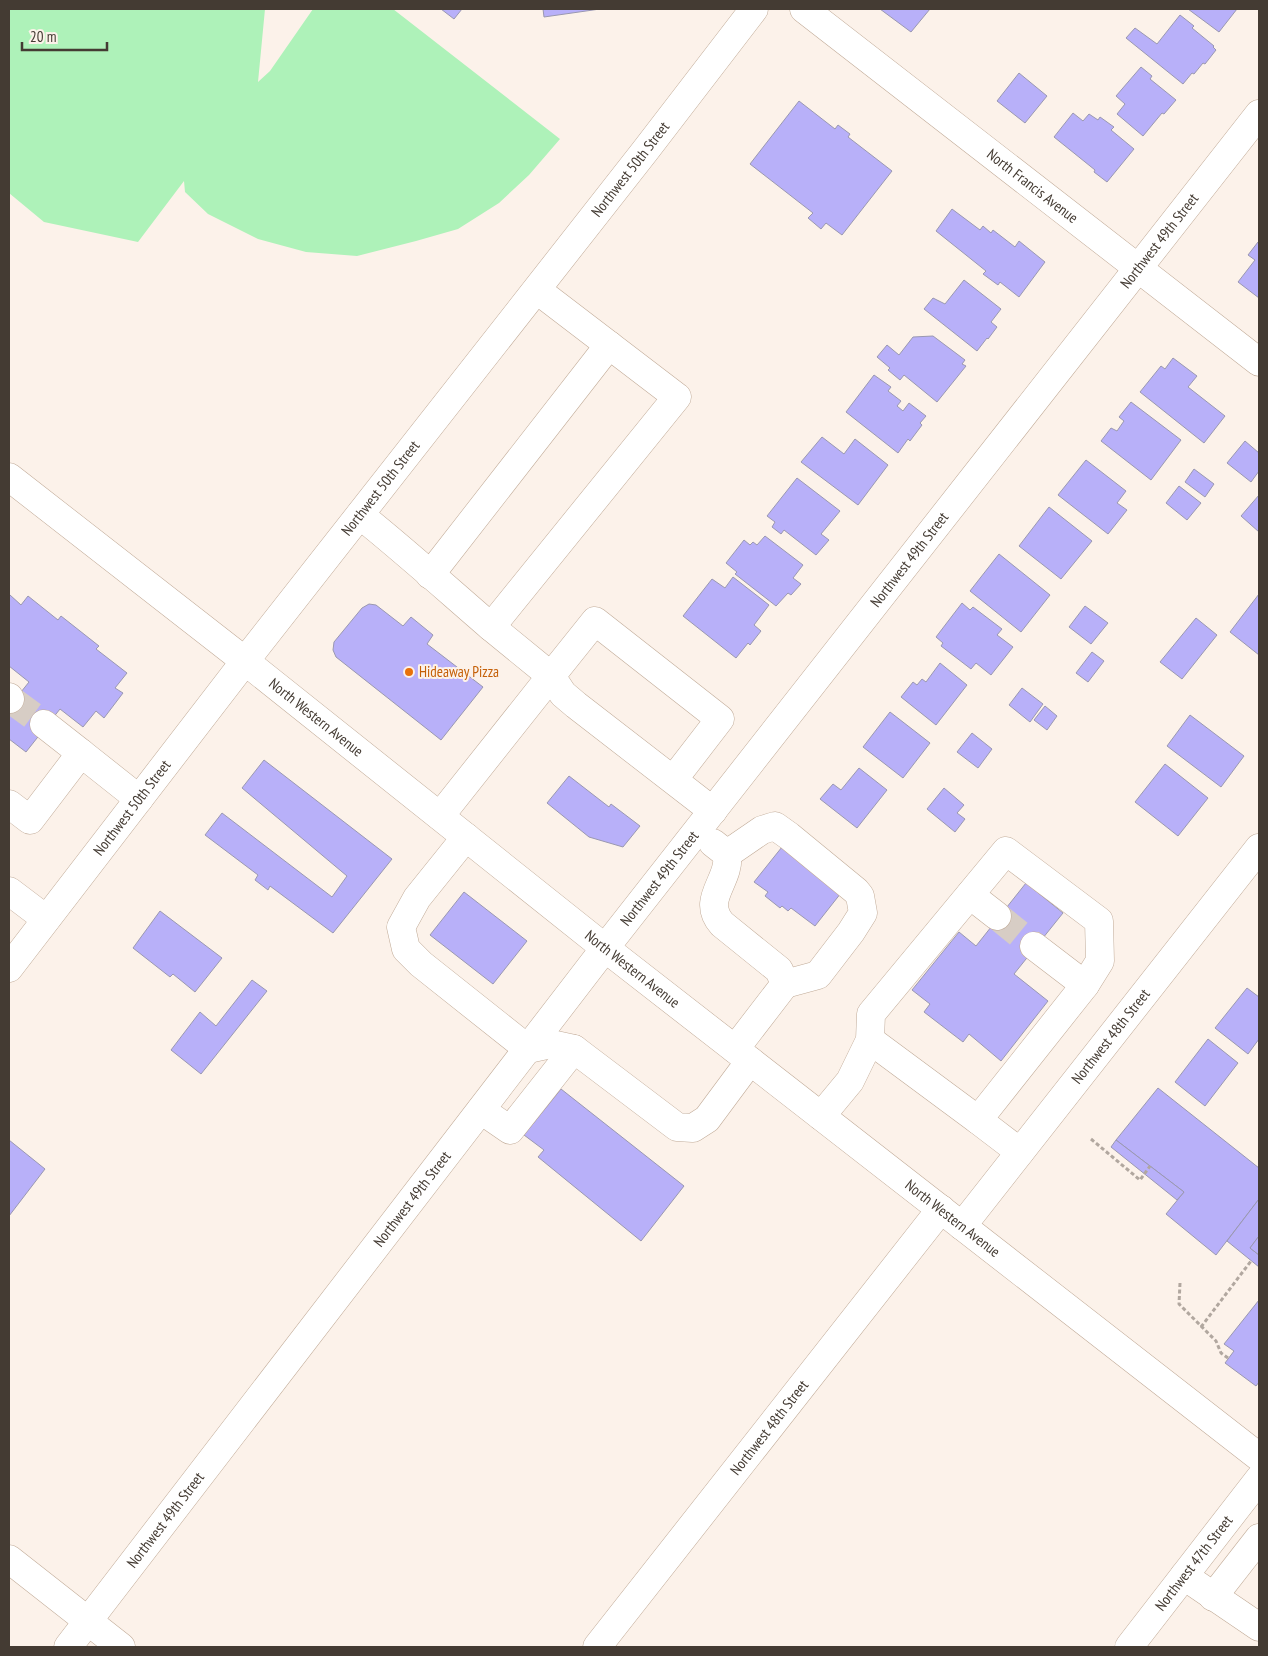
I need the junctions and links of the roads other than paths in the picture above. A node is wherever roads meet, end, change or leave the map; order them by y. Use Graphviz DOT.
graph roads {
  1 [pos="754,9"];
  2 [pos="804,9"];
  3 [pos="1259,114"];
  4 [pos="1140,268"];
  5 [pos="537,290"];
  6 [pos="609,345"];
  7 [pos="1259,362"];
  8 [pos="10,481"];
  9 [pos="360,515"];
  10 [pos="430,575"];
  11 [pos="491,627"];
  12 [pos="245,661"];
  13 [pos="551,676"];
  14 [pos="44,724"];
  15 [pos="81,754"];
  16 [pos="673,780"];
  17 [pos="139,799"];
  18 [pos="9,804"];
  19 [pos="440,816"];
  20 [pos="705,821"];
  21 [pos="466,837"];
  22 [pos="1259,848"];
  23 [pos="727,854"];
  24 [pos="9,891"];
  25 [pos="970,895"];
  26 [pos="997,916"];
  27 [pos="46,919"];
  28 [pos="1034,946"];
  29 [pos="605,948"];
  30 [pos="9,968"];
  31 [pos="785,984"];
  32 [pos="1085,985"];
  33 [pos="870,1040"];
  34 [pos="528,1048"];
  35 [pos="574,1049"];
  36 [pos="742,1055"];
  37 [pos="481,1110"];
  38 [pos="821,1116"];
  39 [pos="978,1120"];
  40 [pos="1020,1152"];
  41 [pos="941,1209"];
  42 [pos="962,1226"];
  43 [pos="1259,1457"];
  44 [pos="1259,1479"];
  45 [pos="1249,1513"];
  46 [pos="1259,1538"];
  47 [pos="9,1559"];
  48 [pos="1184,1576"];
  49 [pos="1213,1597"];
  50 [pos="88,1622"];
  51 [pos="1259,1627"];
  52 [pos="68,1647"];
  53 [pos="121,1647"];
  54 [pos="597,1647"];
  55 [pos="1129,1647"];
  1 -- 5 [label="street, Northwest 50th Street"];
  2 -- 4 [label="street, North Francis Avenue"];
  3 -- 4 [label="street, Northwest 49th Street"];
  4 -- 7 [label="street, North Francis Avenue"];
  4 -- 20 [label="street, Northwest 49th Street"];
  5 -- 6 [label="street"];
  5 -- 9 [label="street, Northwest 50th Street"];
  6 -- 10 [label="street"];
  6 -- 11 [label="street"];
  8 -- 12 [label="street, North Western Avenue"];
  9 -- 10 [label="street"];
  9 -- 12 [label="street, Northwest 50th Street"];
  10 -- 11 [label="street"];
  11 -- 13 [label="street"];
  12 -- 17 [label="street, Northwest 50th Street"];
  12 -- 19 [label="street, North Western Avenue"];
  13 -- 16 [label="street"];
  13 -- 16 [label="street"];
  13 -- 19 [label="street"];
  14 -- 15 [label="street"];
  15 -- 17 [label="street"];
  15 -- 18 [label="street"];
  16 -- 20 [label="street"];
  17 -- 27 [label="street, Northwest 50th Street"];
  19 -- 21 [label="street, North Western Avenue"];
  20 -- 23 [label="street"];
  20 -- 29 [label="street, Northwest 49th Street"];
  21 -- 29 [label="street, North Western Avenue"];
  21 -- 34 [label="street"];
  22 -- 40 [label="street, Northwest 48th Street"];
  23 -- 31 [label="street"];
  23 -- 31 [label="street"];
  24 -- 27 [label="street"];
  25 -- 26 [label="street"];
  25 -- 32 [label="street"];
  25 -- 33 [label="street"];
  27 -- 30 [label="street, Northwest 50th Street"];
  28 -- 32 [label="street"];
  29 -- 34 [label="street, Northwest 49th Street"];
  29 -- 36 [label="street, North Western Avenue"];
  31 -- 36 [label="street"];
  32 -- 39 [label="street"];
  33 -- 38 [label="street"];
  33 -- 39 [label="street"];
  34 -- 35 [label="street"];
  34 -- 37 [label="street, Northwest 49th Street"];
  35 -- 36 [label="street"];
  35 -- 37 [label="street"];
  36 -- 38 [label="street, North Western Avenue"];
  37 -- 50 [label="street, Northwest 49th Street"];
  38 -- 41 [label="street, North Western Avenue"];
  39 -- 40 [label="street"];
  40 -- 42 [label="street, Northwest 48th Street"];
  41 -- 42 [label="street, North Western Avenue"];
  41 -- 54 [label="street, Northwest 48th Street"];
  42 -- 43 [label="street, North Western Avenue"];
  44 -- 45 [label="street, Northwest 47th Street"];
  45 -- 48 [label="street, Northwest 47th Street"];
  46 -- 49 [label="street"];
  47 -- 50 [label="street"];
  48 -- 49 [label="street"];
  48 -- 55 [label="street, Northwest 47th Street"];
  49 -- 51 [label="street"];
  50 -- 52 [label="street, Northwest 49th Street"];
  50 -- 53 [label="street"];
}
